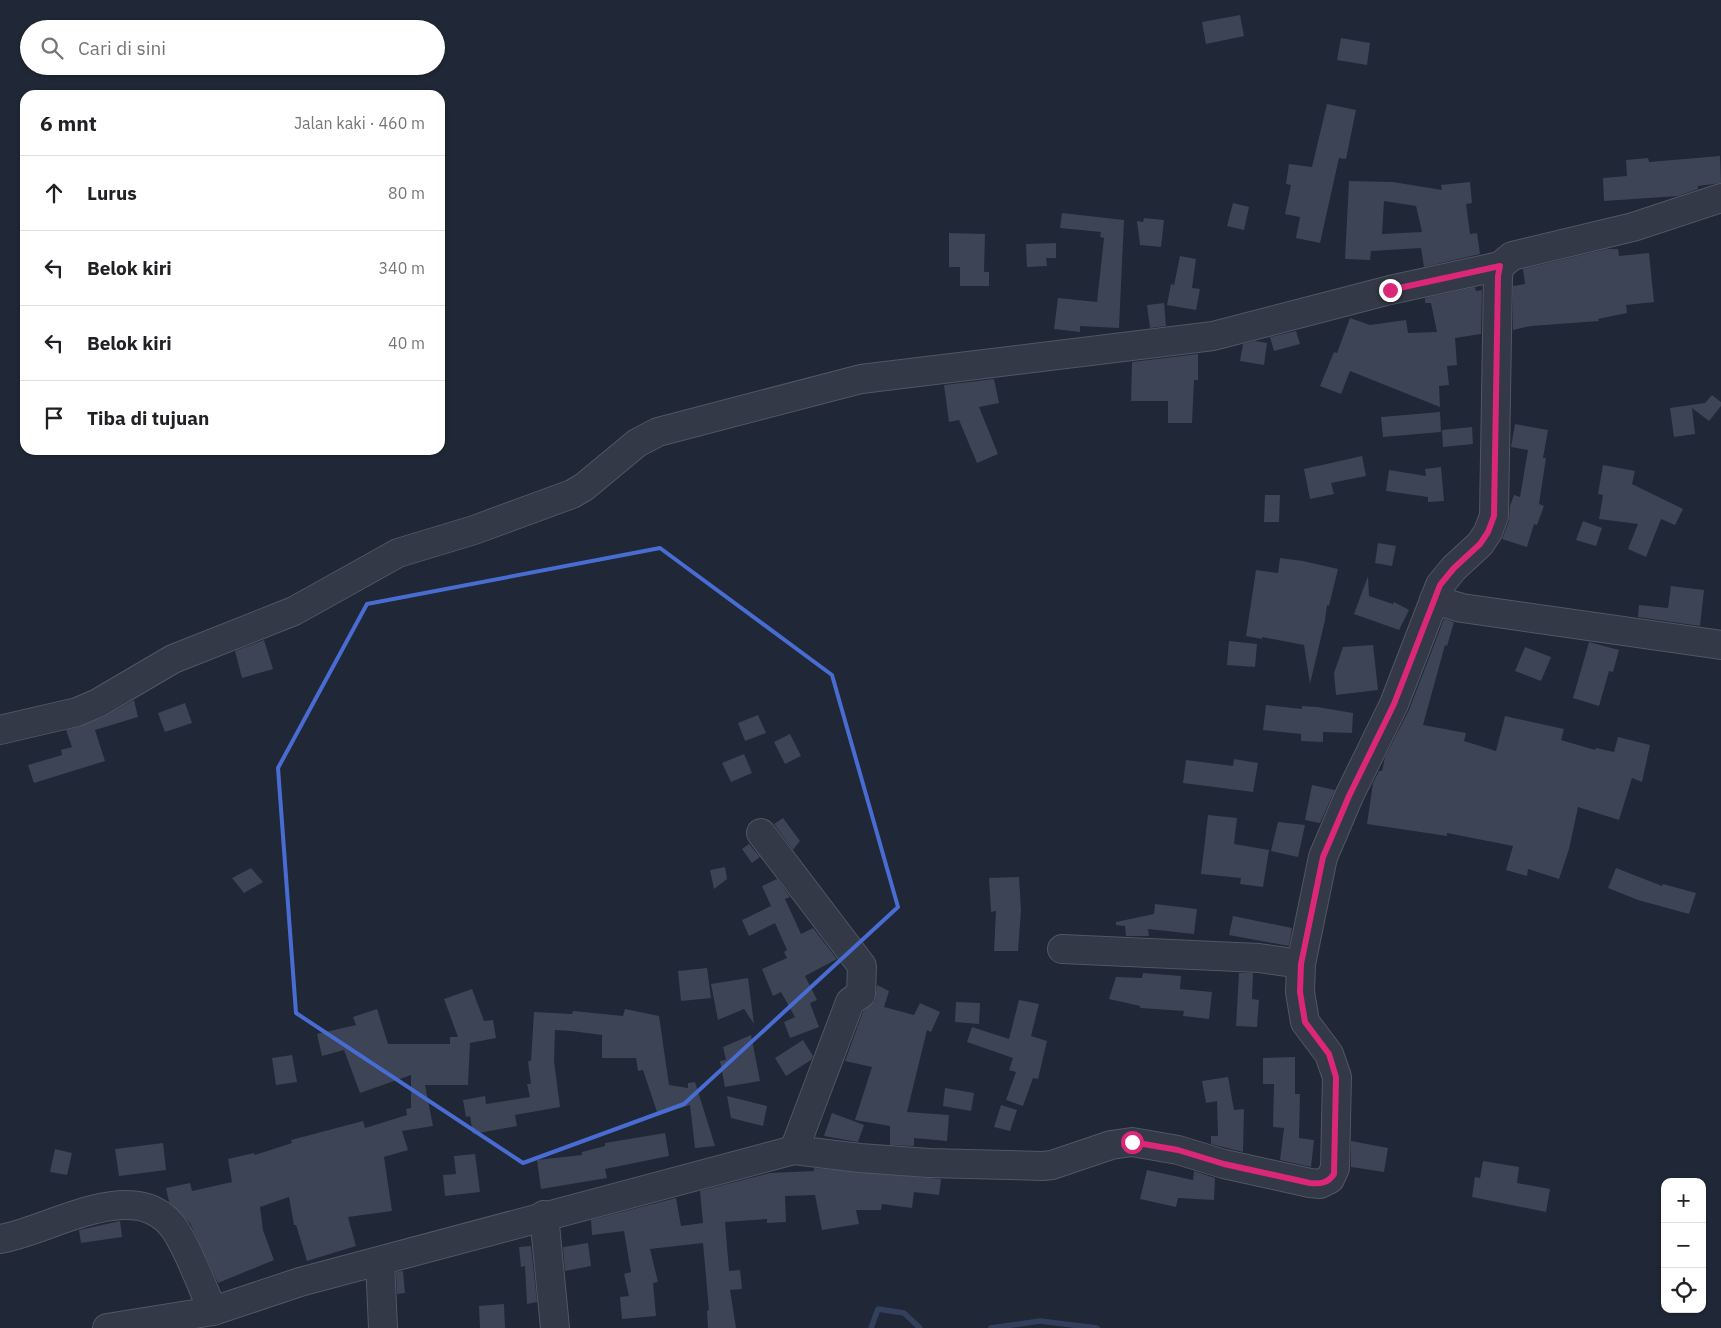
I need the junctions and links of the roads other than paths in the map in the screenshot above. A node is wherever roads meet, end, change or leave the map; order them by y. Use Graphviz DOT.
graph roads {
  1 [pos="1721,198"];
  2 [pos="1500,266"];
  3 [pos="1434,600"];
  4 [pos="1721,644"];
  5 [pos="0,730"];
  6 [pos="761,833"];
  7 [pos="1062,949"];
  8 [pos="1301,964"];
  9 [pos="794,1150"];
  10 [pos="544,1215"];
  11 [pos="0,1239"];
  12 [pos="380,1261"];
  13 [pos="213,1310"];
  14 [pos="107,1328"];
  15 [pos="383,1328"];
  16 [pos="556,1328"];
  1 -- 2 [label="street"];
  2 -- 3 [label="street"];
  2 -- 5 [label="street"];
  3 -- 4 [label="street"];
  3 -- 8 [label="street"];
  6 -- 9 [label="street"];
  7 -- 8 [label="street"];
  8 -- 9 [label="street"];
  9 -- 10 [label="street"];
  10 -- 12 [label="street"];
  10 -- 16 [label="street"];
  11 -- 13 [label="street"];
  12 -- 13 [label="street"];
  12 -- 15 [label="street"];
  13 -- 14 [label="street"];
}
